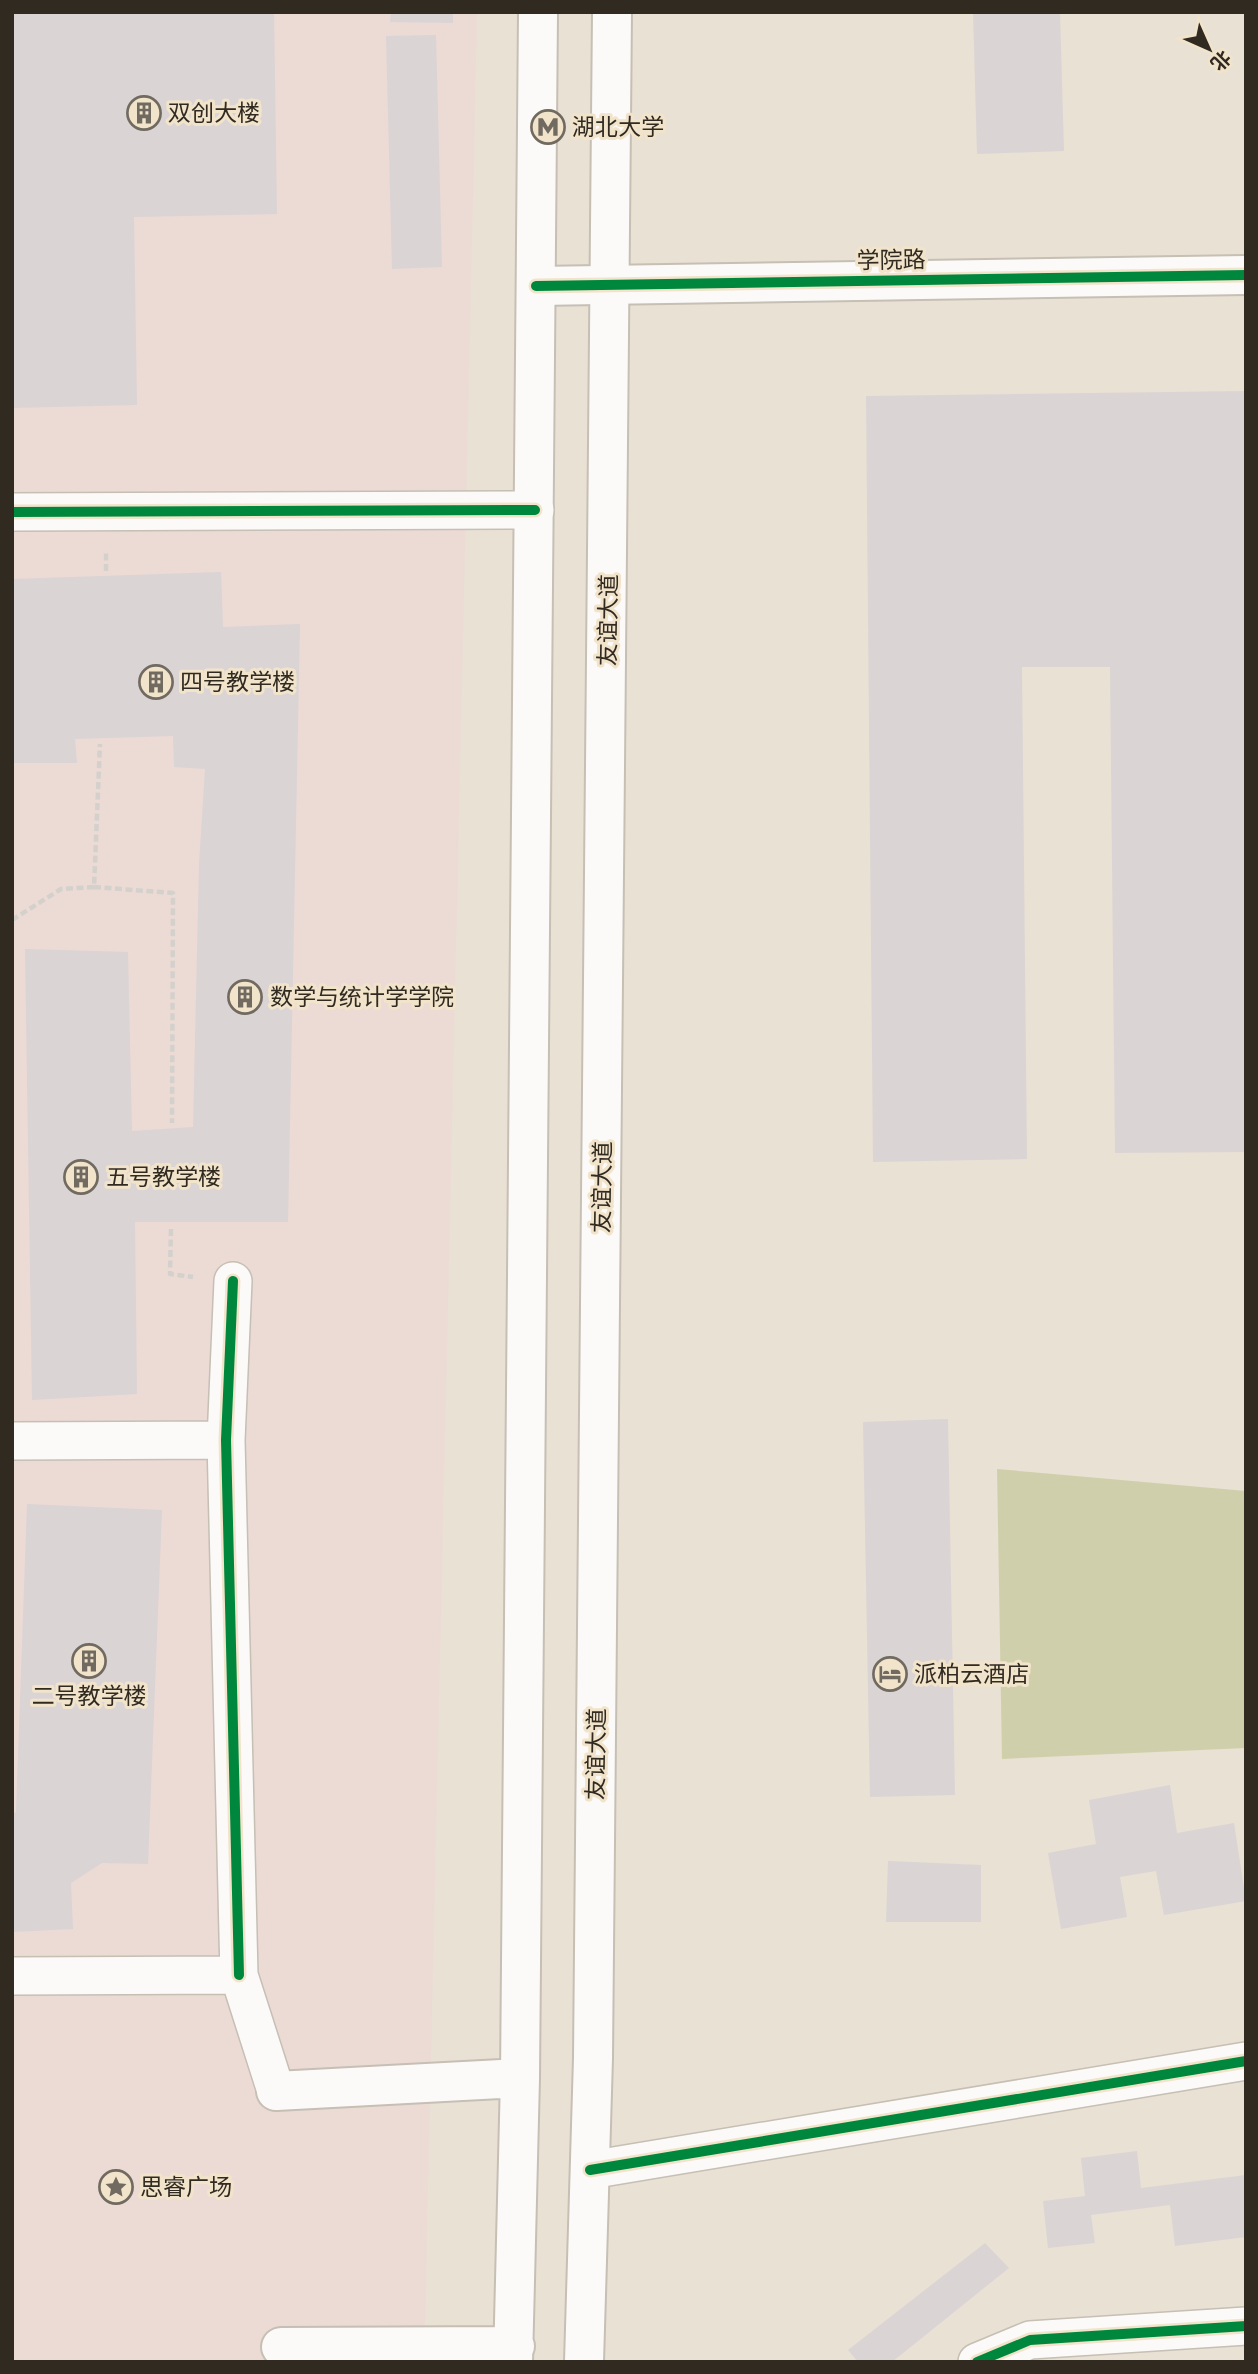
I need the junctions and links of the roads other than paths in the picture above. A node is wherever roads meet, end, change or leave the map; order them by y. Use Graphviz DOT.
graph roads {
  1 [pos="538,12"];
  2 [pos="612,12"];
  3 [pos="1246,275"];
  4 [pos="610,285"];
  5 [pos="536,286"];
  6 [pos="535,510"];
  7 [pos="12,512"];
  8 [pos="233,1280"];
  9 [pos="226,1440"];
  10 [pos="12,1441"];
  11 [pos="239,1975"];
  12 [pos="12,1976"];
  13 [pos="1246,2061"];
  14 [pos="520,2078"];
  15 [pos="276,2091"];
  16 [pos="590,2170"];
  17 [pos="1246,2326"];
  18 [pos="277,2354"];
  19 [pos="514,2354"];
  20 [pos="584,2362"];
  21 [pos="977,2362"];
  1 -- 5 [label="main road"];
  2 -- 4 [label="main road, 友谊大道"];
  3 -- 4 [label="main road, 学院路"];
  4 -- 5 [label="main road, 学院路"];
  4 -- 16 [label="main road, 友谊大道"];
  5 -- 6 [label="main road"];
  6 -- 7 [label="street"];
  6 -- 14 [label="main road"];
  8 -- 9 [label="street"];
  9 -- 10 [label="street"];
  9 -- 11 [label="street"];
  11 -- 12 [label="street"];
  11 -- 15 [label="street"];
  13 -- 16 [label="street"];
  14 -- 15 [label="main road"];
  14 -- 19 [label="main road"];
  16 -- 20 [label="main road, 友谊大道"];
  17 -- 21 [label="street"];
  18 -- 19 [label="main road"];
}
